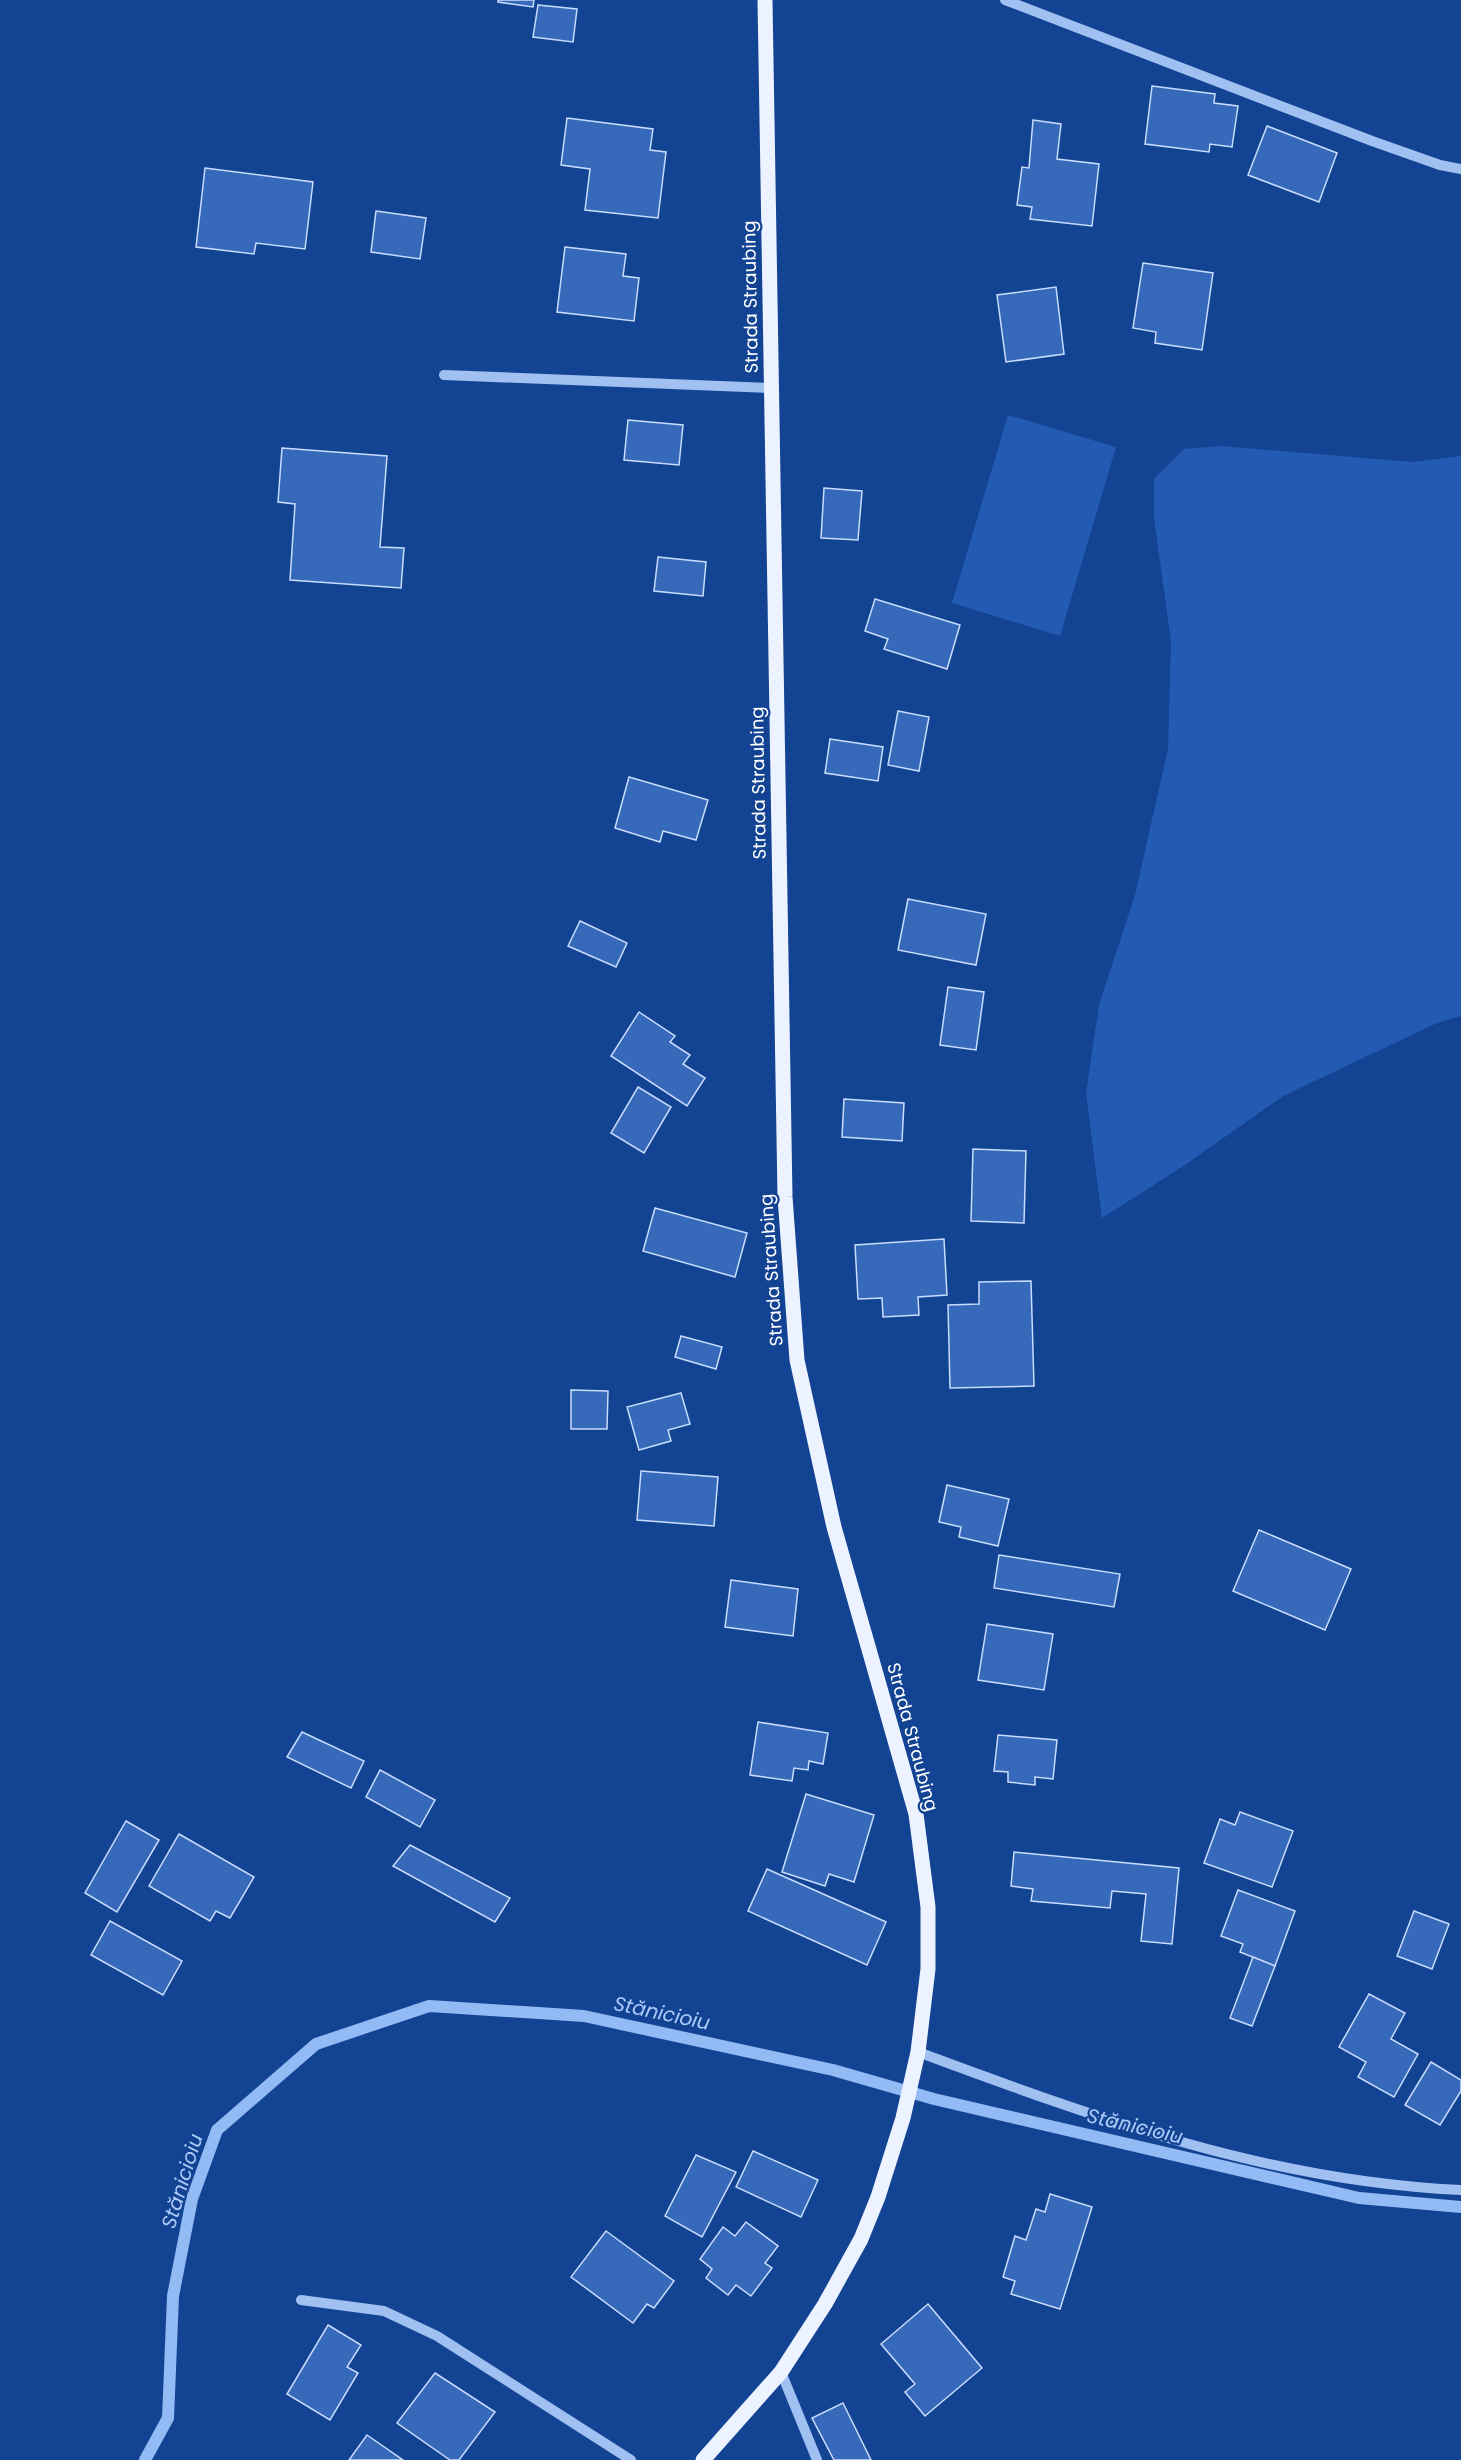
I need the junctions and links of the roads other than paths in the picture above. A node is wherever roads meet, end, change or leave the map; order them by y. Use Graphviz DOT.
graph roads {
  1 [pos="765,0"];
  2 [pos="1005,0"];
  3 [pos="1461,169"];
  4 [pos="444,375"];
  5 [pos="771,388"];
  6 [pos="917,2059"];
  7 [pos="1461,2190"];
  8 [pos="301,2300"];
  9 [pos="781,2372"];
  10 [pos="631,2460"];
  11 [pos="703,2460"];
  12 [pos="817,2460"];
  1 -- 5 [label="main road, Strada Straubing"];
  2 -- 3 [label="street"];
  4 -- 5 [label="street"];
  5 -- 6 [label="main road, Strada Straubing"];
  6 -- 7 [label="street"];
  6 -- 9 [label="main road, Strada Straubing"];
  8 -- 10 [label="street"];
  9 -- 11 [label="main road, Strada Straubing"];
  9 -- 12 [label="street"];
}
